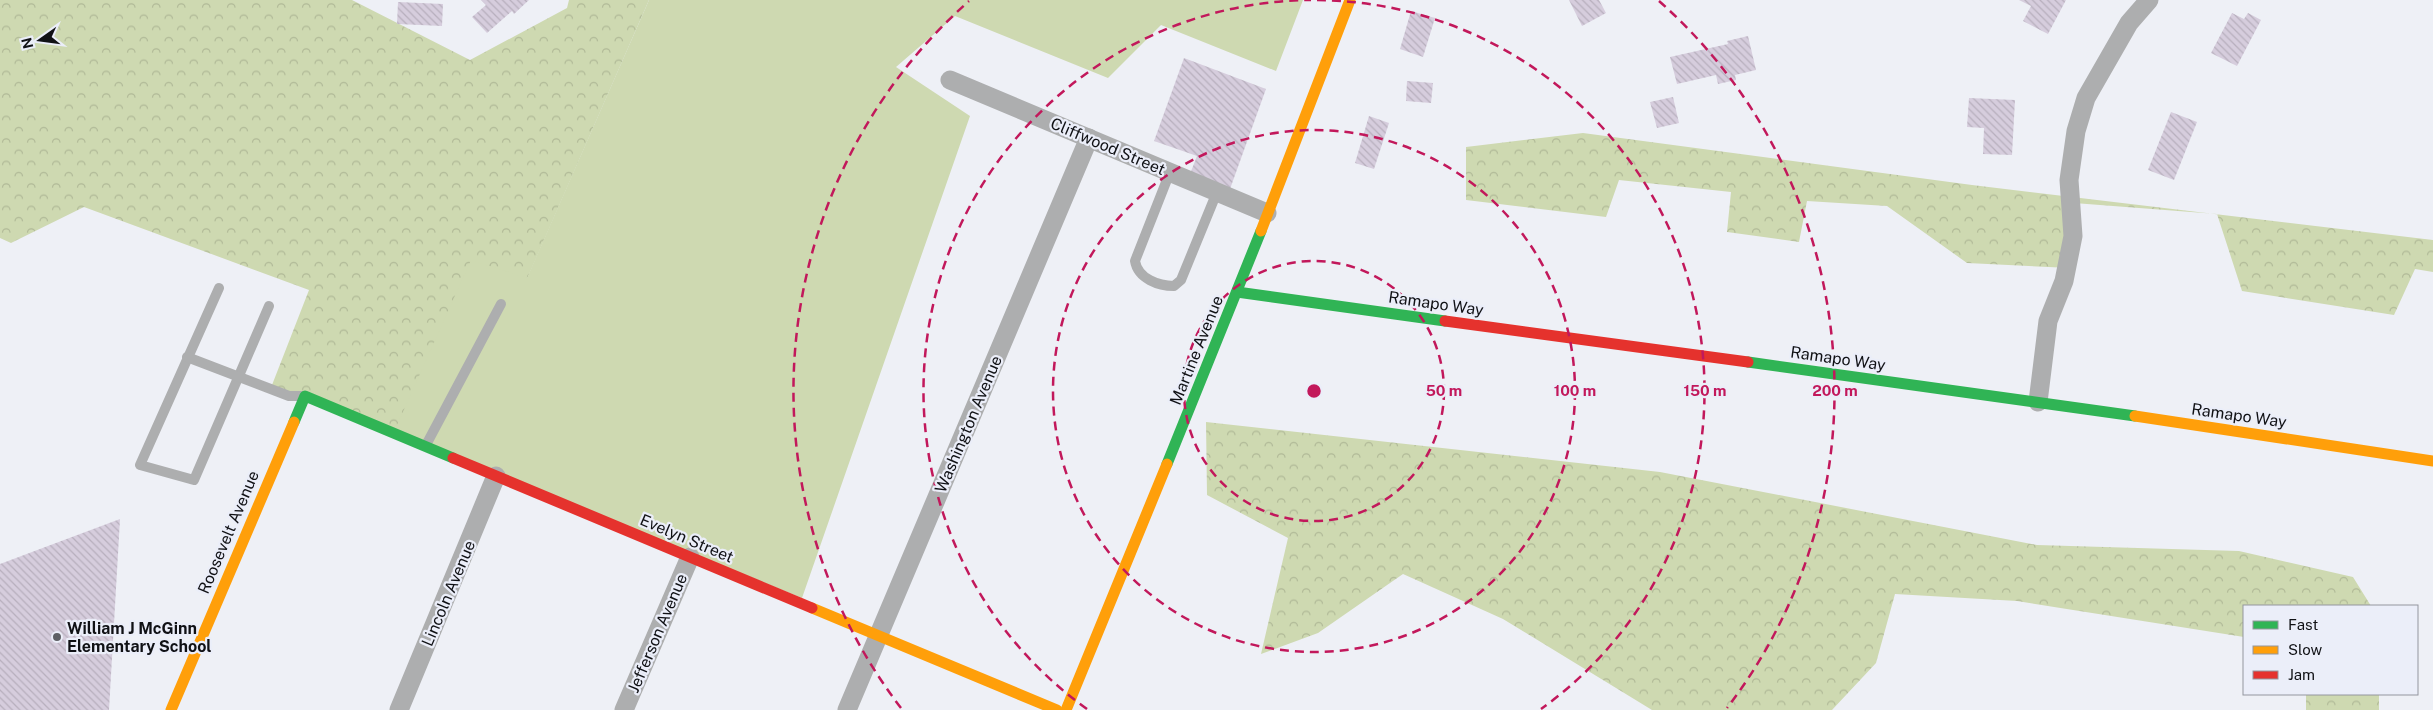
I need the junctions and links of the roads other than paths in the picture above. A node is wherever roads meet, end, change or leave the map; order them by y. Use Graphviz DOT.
graph roads {
  1 [pos="1350,0"];
  2 [pos="2149,0"];
  3 [pos="950,80"];
  4 [pos="1089,138"];
  5 [pos="1170,172"];
  6 [pos="1217,192"];
  7 [pos="1267,213"];
  8 [pos="219,288"];
  9 [pos="1237,292"];
  10 [pos="501,304"];
  11 [pos="269,306"];
  12 [pos="188,358"];
  13 [pos="239,378"];
  14 [pos="305,396"];
  15 [pos="2038,402"];
  16 [pos="425,446"];
  17 [pos="2433,461"];
  18 [pos="496,476"];
  19 [pos="690,557"];
  20 [pos="878,636"];
  21 [pos="171,710"];
  22 [pos="399,710"];
  23 [pos="624,710"];
  24 [pos="847,710"];
  25 [pos="1057,710"];
  26 [pos="1066,710"];
  1 -- 7 [label="street, Martine Avenue"];
  2 -- 15 [label="street"];
  3 -- 4 [label="street, Cliffwood Street"];
  4 -- 5 [label="street, Cliffwood Street"];
  4 -- 20 [label="street, Washington Avenue"];
  5 -- 6 [label="street, Cliffwood Street"];
  5 -- 6 [label="lane"];
  6 -- 7 [label="street, Cliffwood Street"];
  7 -- 9 [label="street, Martine Avenue"];
  8 -- 12 [label="lane"];
  9 -- 15 [label="street, Ramapo Way"];
  9 -- 26 [label="street, Martine Avenue"];
  10 -- 16 [label="lane"];
  11 -- 13 [label="lane"];
  12 -- 13 [label="lane"];
  12 -- 13 [label="lane"];
  13 -- 14 [label="lane"];
  14 -- 16 [label="street, Evelyn Street"];
  14 -- 21 [label="street, Roosevelt Avenue"];
  15 -- 17 [label="street, Ramapo Way"];
  16 -- 18 [label="street, Evelyn Street"];
  18 -- 19 [label="street, Evelyn Street"];
  18 -- 22 [label="street, Lincoln Avenue"];
  19 -- 20 [label="street, Evelyn Street"];
  19 -- 23 [label="street, Jefferson Avenue"];
  20 -- 24 [label="street, Washington Avenue"];
  20 -- 25 [label="street, Evelyn Street"];
}
